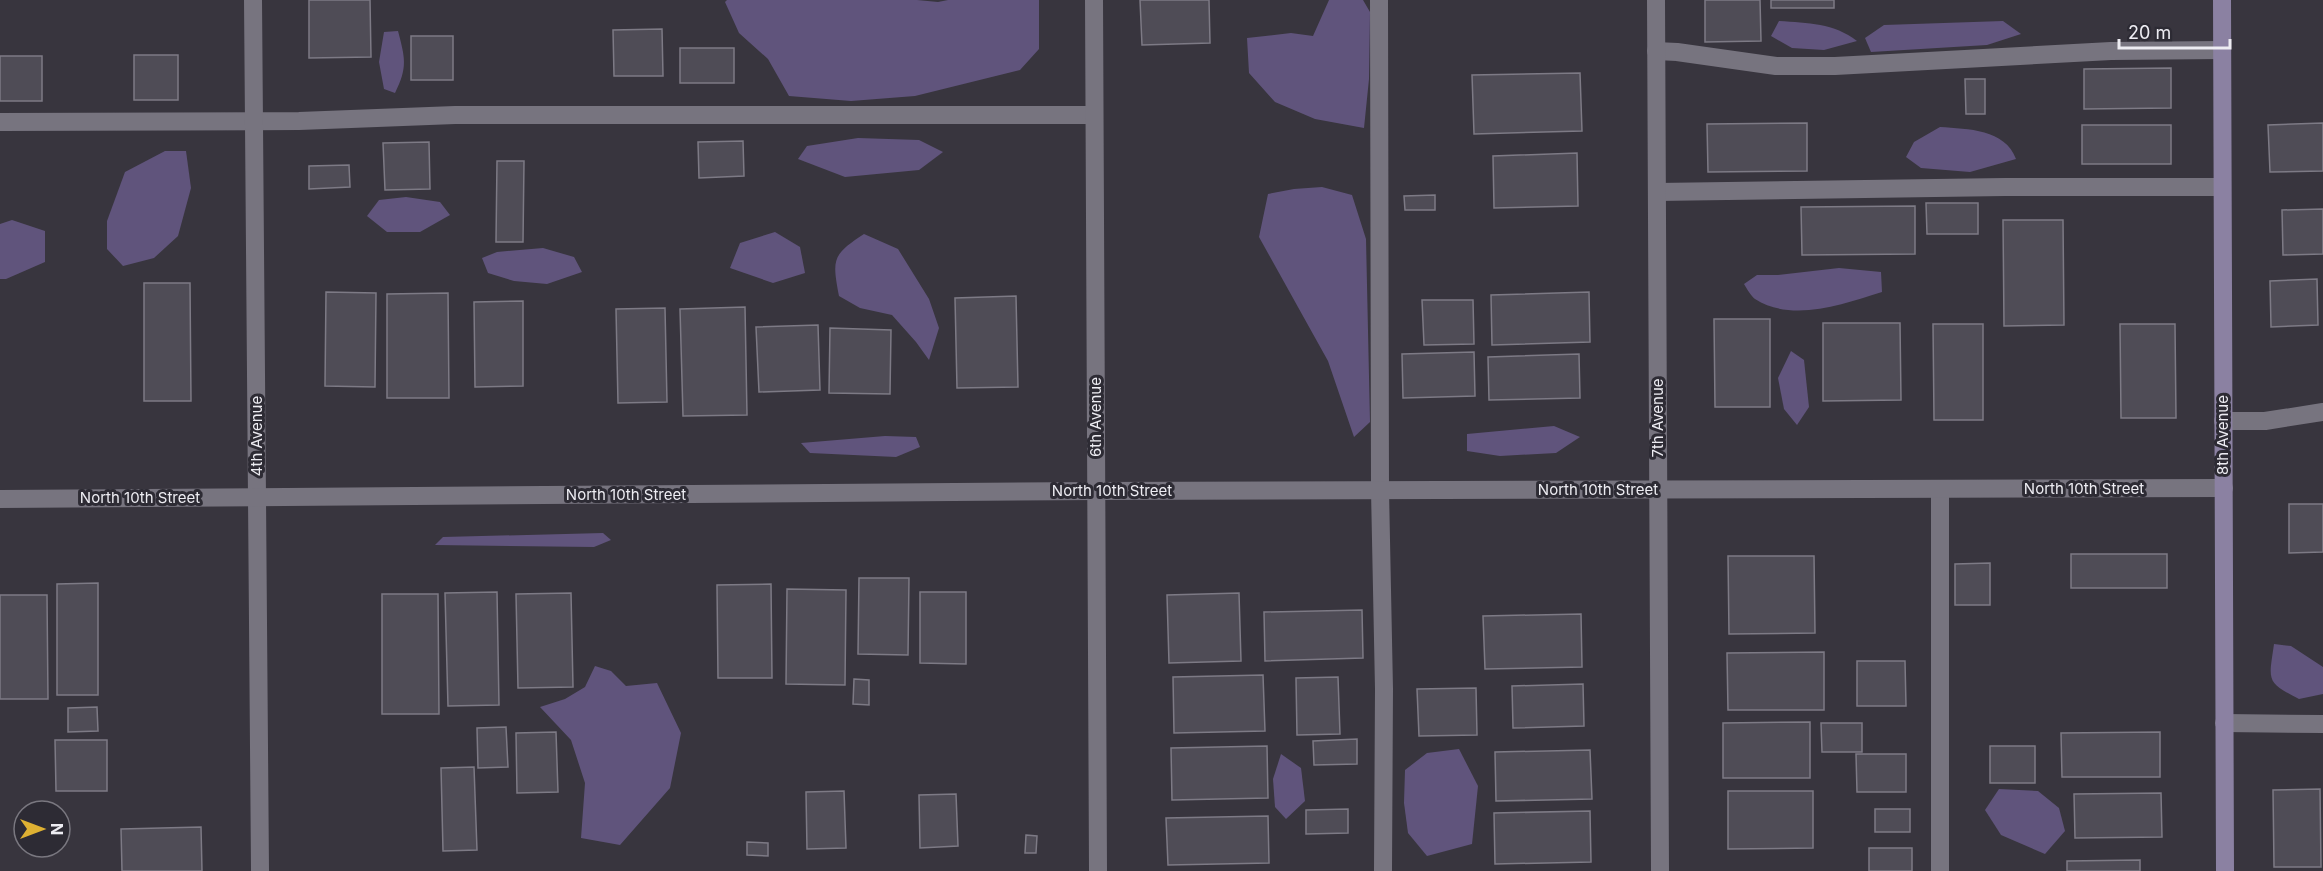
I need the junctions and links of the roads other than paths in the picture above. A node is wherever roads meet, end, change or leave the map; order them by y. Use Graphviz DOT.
graph roads {
  1 [pos="254,0"];
  2 [pos="1094,0"];
  3 [pos="1379,0"];
  4 [pos="1656,0"];
  5 [pos="2222,0"];
  6 [pos="2222,50"];
  7 [pos="1656,51"];
  8 [pos="1094,115"];
  9 [pos="0,122"];
  10 [pos="254,122"];
  11 [pos="2222,187"];
  12 [pos="1657,192"];
  13 [pos="2323,412"];
  14 [pos="2223,421"];
  15 [pos="2224,488"];
  16 [pos="1940,489"];
  17 [pos="1380,490"];
  18 [pos="1658,490"];
  19 [pos="1096,491"];
  20 [pos="257,497"];
  21 [pos="0,499"];
  22 [pos="2224,723"];
  23 [pos="2323,724"];
  24 [pos="260,871"];
  25 [pos="1098,871"];
  26 [pos="1383,871"];
  27 [pos="1660,871"];
  28 [pos="1940,871"];
  29 [pos="2225,871"];
  1 -- 10 [label="street, 4th Avenue"];
  2 -- 8 [label="street, 6th Avenue"];
  3 -- 17 [label="street"];
  4 -- 7 [label="street, 7th Avenue"];
  5 -- 6 [label="street, 8th Avenue"];
  6 -- 7 [label="street"];
  6 -- 11 [label="street, 8th Avenue"];
  7 -- 12 [label="street, 7th Avenue"];
  8 -- 10 [label="street"];
  8 -- 19 [label="street, 6th Avenue"];
  9 -- 10 [label="street"];
  10 -- 20 [label="street, 4th Avenue"];
  11 -- 12 [label="street"];
  11 -- 14 [label="street, 8th Avenue"];
  12 -- 18 [label="street, 7th Avenue"];
  13 -- 14 [label="street"];
  14 -- 15 [label="street, 8th Avenue"];
  15 -- 16 [label="street, North 10th Street"];
  15 -- 22 [label="street, 8th Avenue"];
  16 -- 18 [label="street, North 10th Street"];
  16 -- 28 [label="street"];
  17 -- 18 [label="street, North 10th Street"];
  17 -- 19 [label="street, North 10th Street"];
  17 -- 26 [label="street"];
  18 -- 27 [label="street, 7th Avenue"];
  19 -- 20 [label="street, North 10th Street"];
  19 -- 25 [label="street, 6th Avenue"];
  20 -- 21 [label="street, North 10th Street"];
  20 -- 24 [label="street, 4th Avenue"];
  22 -- 23 [label="street"];
  22 -- 29 [label="street, 8th Avenue"];
}
